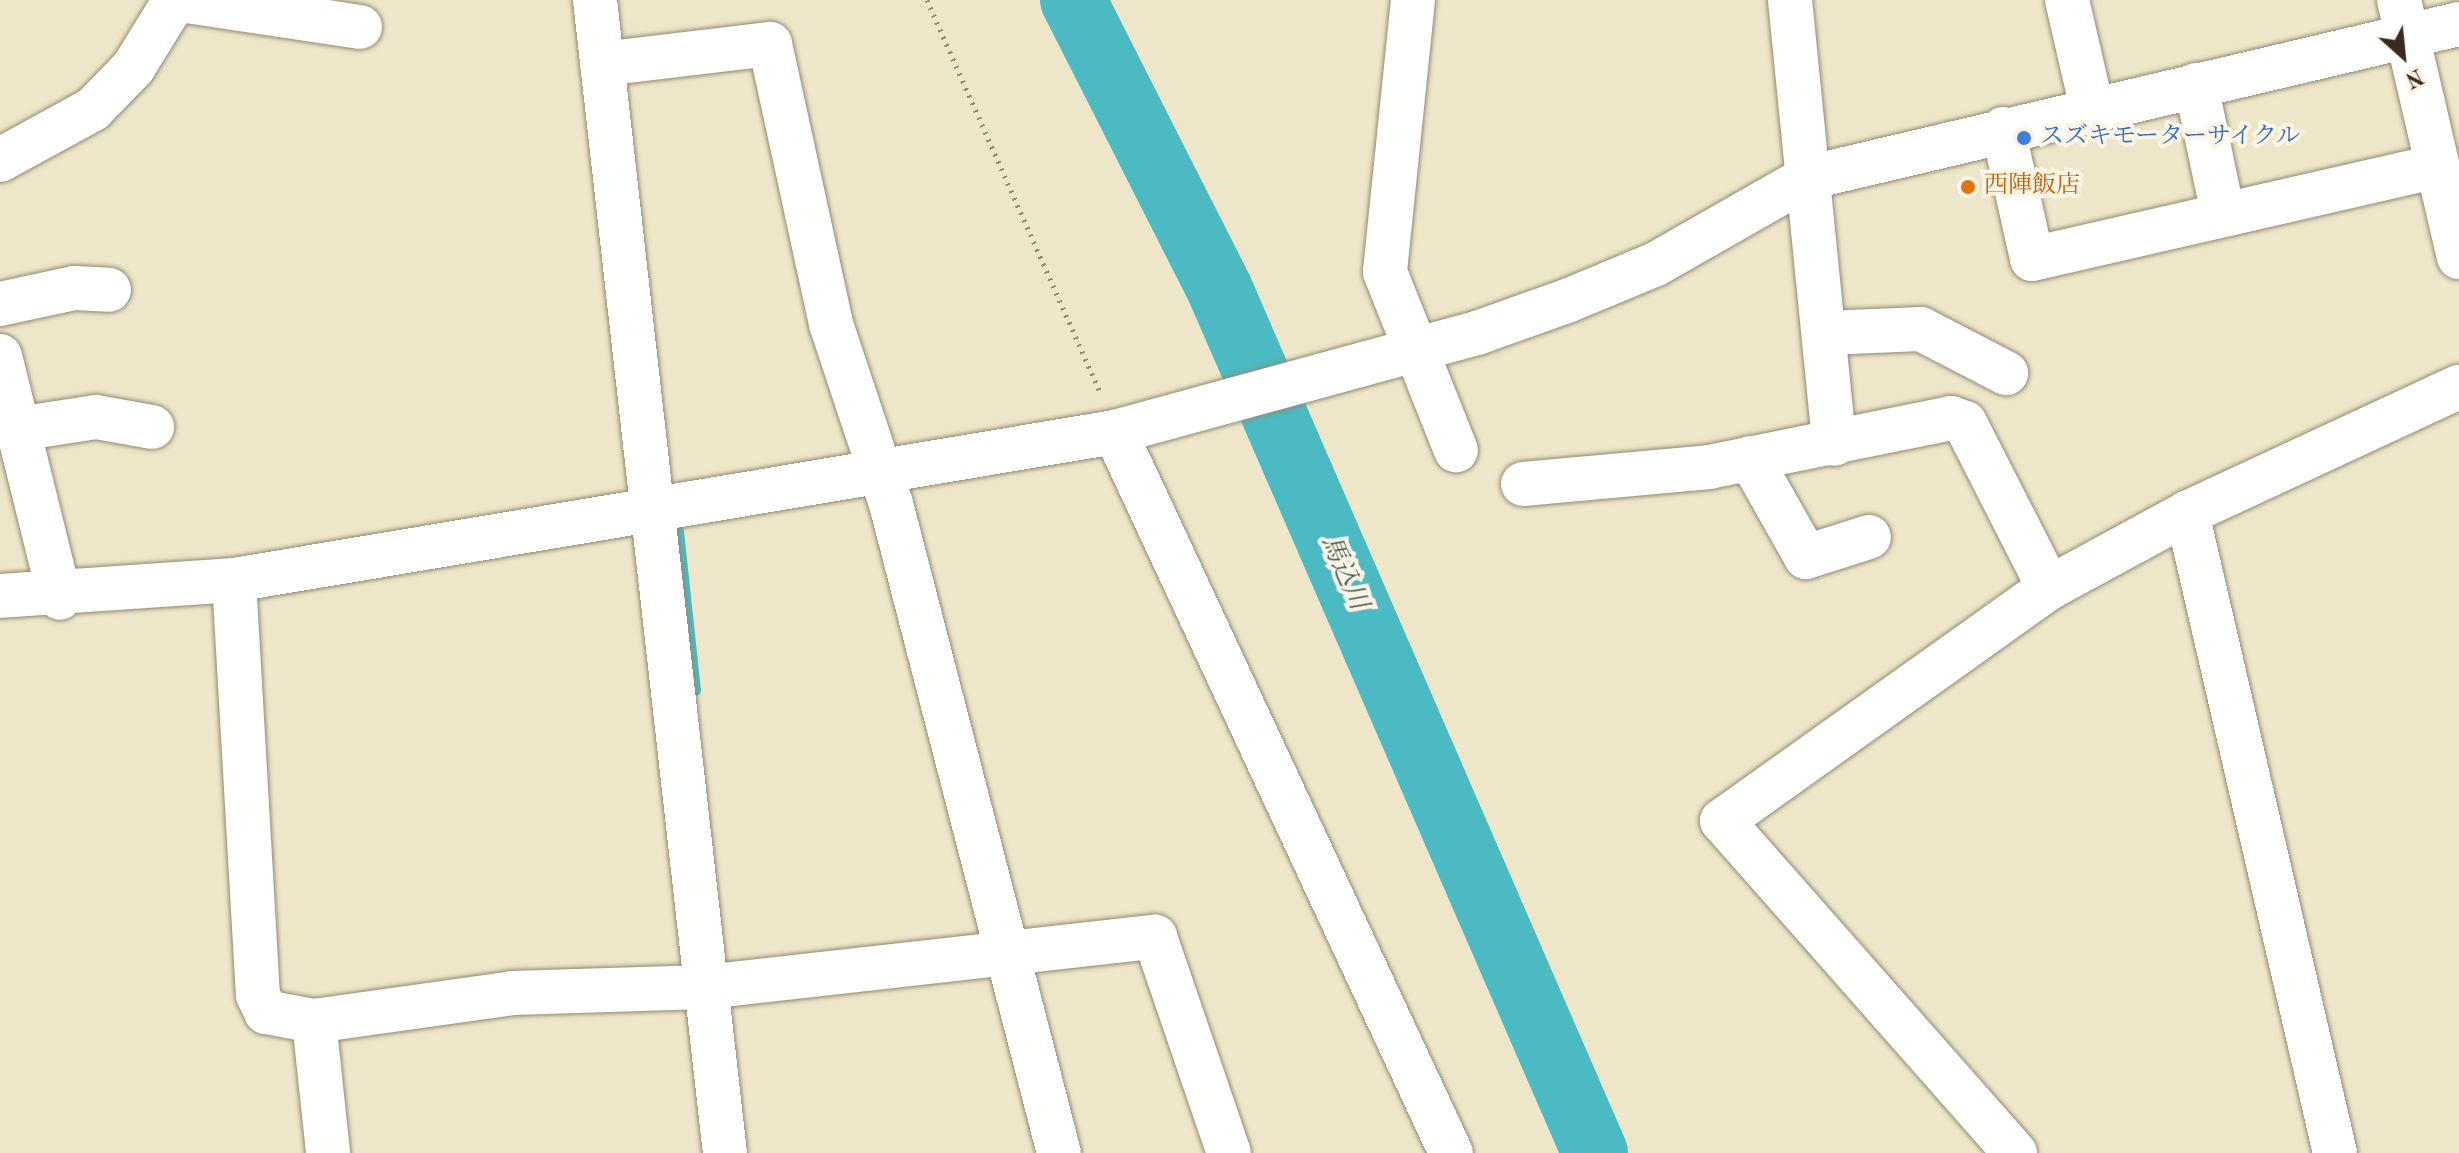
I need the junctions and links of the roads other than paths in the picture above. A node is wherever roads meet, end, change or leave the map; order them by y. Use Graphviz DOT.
graph roads {
  1 [pos="178,0"];
  2 [pos="595,0"];
  3 [pos="1413,0"];
  4 [pos="1790,0"];
  5 [pos="2067,0"];
  6 [pos="2403,18"];
  7 [pos="2459,24"];
  8 [pos="360,27"];
  9 [pos="618,62"];
  10 [pos="2196,85"];
  11 [pos="2092,108"];
  12 [pos="2003,129"];
  13 [pos="0,160"];
  14 [pos="2437,166"];
  15 [pos="1807,178"];
  16 [pos="2223,214"];
  17 [pos="2459,257"];
  18 [pos="109,290"];
  19 [pos="0,304"];
  20 [pos="1825,333"];
  21 [pos="1410,346"];
  22 [pos="0,356"];
  23 [pos="2006,373"];
  24 [pos="2459,387"];
  25 [pos="152,427"];
  26 [pos="18,429"];
  27 [pos="1115,432"];
  28 [pos="1834,444"];
  29 [pos="1456,450"];
  30 [pos="1750,458"];
  31 [pos="880,466"];
  32 [pos="1523,484"];
  33 [pos="652,509"];
  34 [pos="2187,513"];
  35 [pos="1869,537"];
  36 [pos="234,580"];
  37 [pos="2049,588"];
  38 [pos="0,596"];
  39 [pos="60,598"];
  40 [pos="1006,949"];
  41 [pos="706,987"];
  42 [pos="314,1021"];
  43 [pos="328,1153"];
  44 [pos="725,1153"];
  45 [pos="1059,1153"];
  46 [pos="1229,1153"];
  47 [pos="1451,1153"];
  48 [pos="2015,1153"];
  49 [pos="2335,1153"];
  1 -- 8 [label="street"];
  1 -- 13 [label="street"];
  2 -- 9 [label="street"];
  3 -- 21 [label="street"];
  4 -- 15 [label="street"];
  5 -- 11 [label="street"];
  6 -- 7 [label="street"];
  6 -- 10 [label="street"];
  6 -- 14 [label="street"];
  9 -- 31 [label="street"];
  9 -- 33 [label="street"];
  10 -- 11 [label="street"];
  10 -- 16 [label="street"];
  11 -- 12 [label="street"];
  12 -- 15 [label="street"];
  12 -- 16 [label="street"];
  14 -- 16 [label="street"];
  14 -- 17 [label="street"];
  15 -- 20 [label="street"];
  15 -- 21 [label="street"];
  18 -- 19 [label="street"];
  20 -- 23 [label="street"];
  20 -- 28 [label="street"];
  21 -- 27 [label="street"];
  21 -- 29 [label="street"];
  22 -- 26 [label="street"];
  24 -- 34 [label="street"];
  25 -- 26 [label="street"];
  26 -- 39 [label="street"];
  27 -- 31 [label="street"];
  27 -- 47 [label="street"];
  28 -- 30 [label="street"];
  28 -- 37 [label="street"];
  30 -- 32 [label="street"];
  30 -- 35 [label="street"];
  31 -- 33 [label="street"];
  31 -- 40 [label="street"];
  33 -- 36 [label="street"];
  33 -- 41 [label="street"];
  34 -- 37 [label="street"];
  34 -- 49 [label="street"];
  36 -- 39 [label="street"];
  36 -- 42 [label="street"];
  37 -- 48 [label="street"];
  38 -- 39 [label="street"];
  40 -- 41 [label="street"];
  40 -- 45 [label="street"];
  40 -- 46 [label="street"];
  41 -- 42 [label="street"];
  41 -- 44 [label="street"];
  42 -- 43 [label="street"];
}
